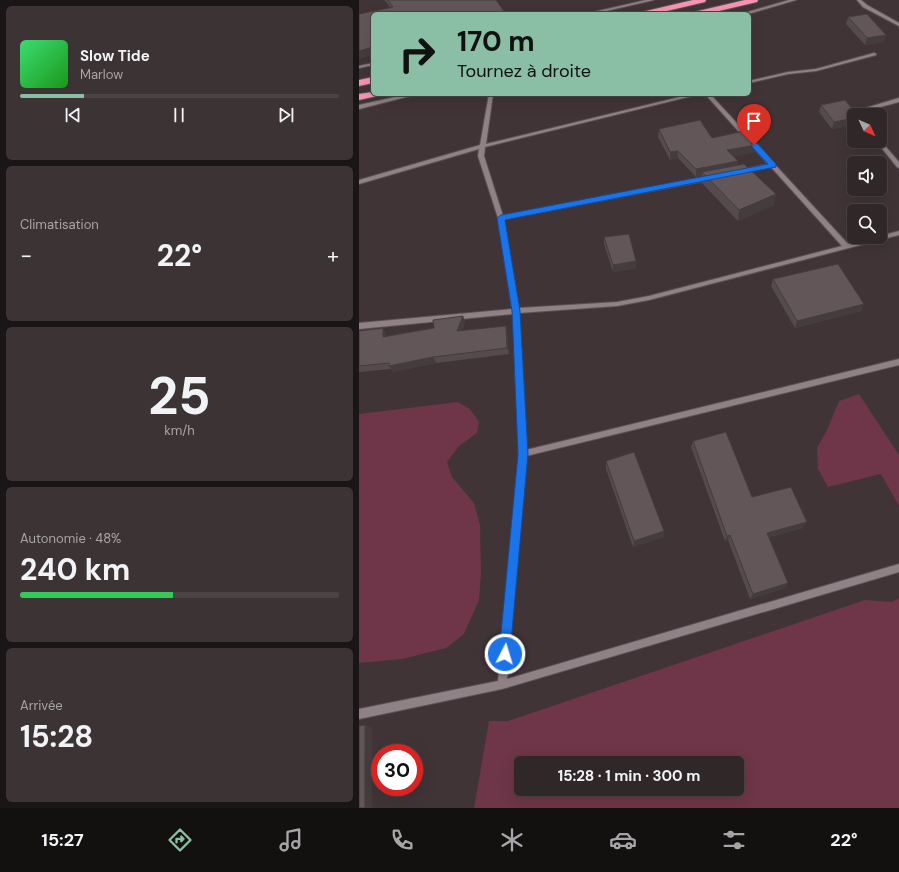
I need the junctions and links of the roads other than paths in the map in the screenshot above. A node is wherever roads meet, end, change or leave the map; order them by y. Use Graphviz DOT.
graph roads {
  1 [pos="652,0"];
  2 [pos="702,0"];
  3 [pos="754,0"];
  4 [pos="795,0"];
  5 [pos="859,0"];
  6 [pos="596,12"];
  7 [pos="653,12"];
  8 [pos="705,12"];
  9 [pos="750,12"];
  10 [pos="899,25"];
  11 [pos="873,54"];
  12 [pos="371,64"];
  13 [pos="359,67"];
  14 [pos="371,80"];
  15 [pos="751,82"];
  16 [pos="359,83"];
  17 [pos="371,95"];
  18 [pos="407,96"];
  19 [pos="491,96"];
  20 [pos="690,96"];
  21 [pos="709,96"];
  22 [pos="359,97"];
  23 [pos="899,100"];
  24 [pos="359,107"];
  25 [pos="870,108"];
  26 [pos="484,146"];
  27 [pos="885,148"];
  28 [pos="773,165"];
  29 [pos="899,166"];
  30 [pos="734,173"];
  31 [pos="719,176"];
  32 [pos="359,182"];
  33 [pos="501,218"];
  34 [pos="899,233"];
  35 [pos="847,247"];
  36 [pos="516,311"];
  37 [pos="359,326"];
  38 [pos="899,362"];
  39 [pos="523,454"];
  40 [pos="899,568"];
  41 [pos="502,685"];
  42 [pos="359,714"];
  1 -- 6 [label="street"];
  2 -- 7 [label="highway"];
  3 -- 8 [label="highway"];
  4 -- 9 [label="street"];
  5 -- 10 [label="street"];
  11 -- 15 [label="street"];
  12 -- 13 [label="street"];
  14 -- 16 [label="highway"];
  17 -- 22 [label="highway"];
  18 -- 24 [label="street"];
  19 -- 26 [label="street"];
  20 -- 26 [label="street"];
  21 -- 28 [label="street"];
  23 -- 25 [label="street"];
  26 -- 32 [label="street"];
  26 -- 33 [label="street"];
  27 -- 29 [label="street"];
  28 -- 30 [label="street"];
  28 -- 35 [label="street"];
  31 -- 33 [label="street"];
  33 -- 36 [label="street"];
  34 -- 35 [label="street"];
  35 -- 36 [label="street"];
  36 -- 37 [label="street"];
  36 -- 39 [label="street"];
  38 -- 39 [label="street"];
  39 -- 41 [label="street"];
  40 -- 41 [label="street"];
  41 -- 42 [label="street"];
}
